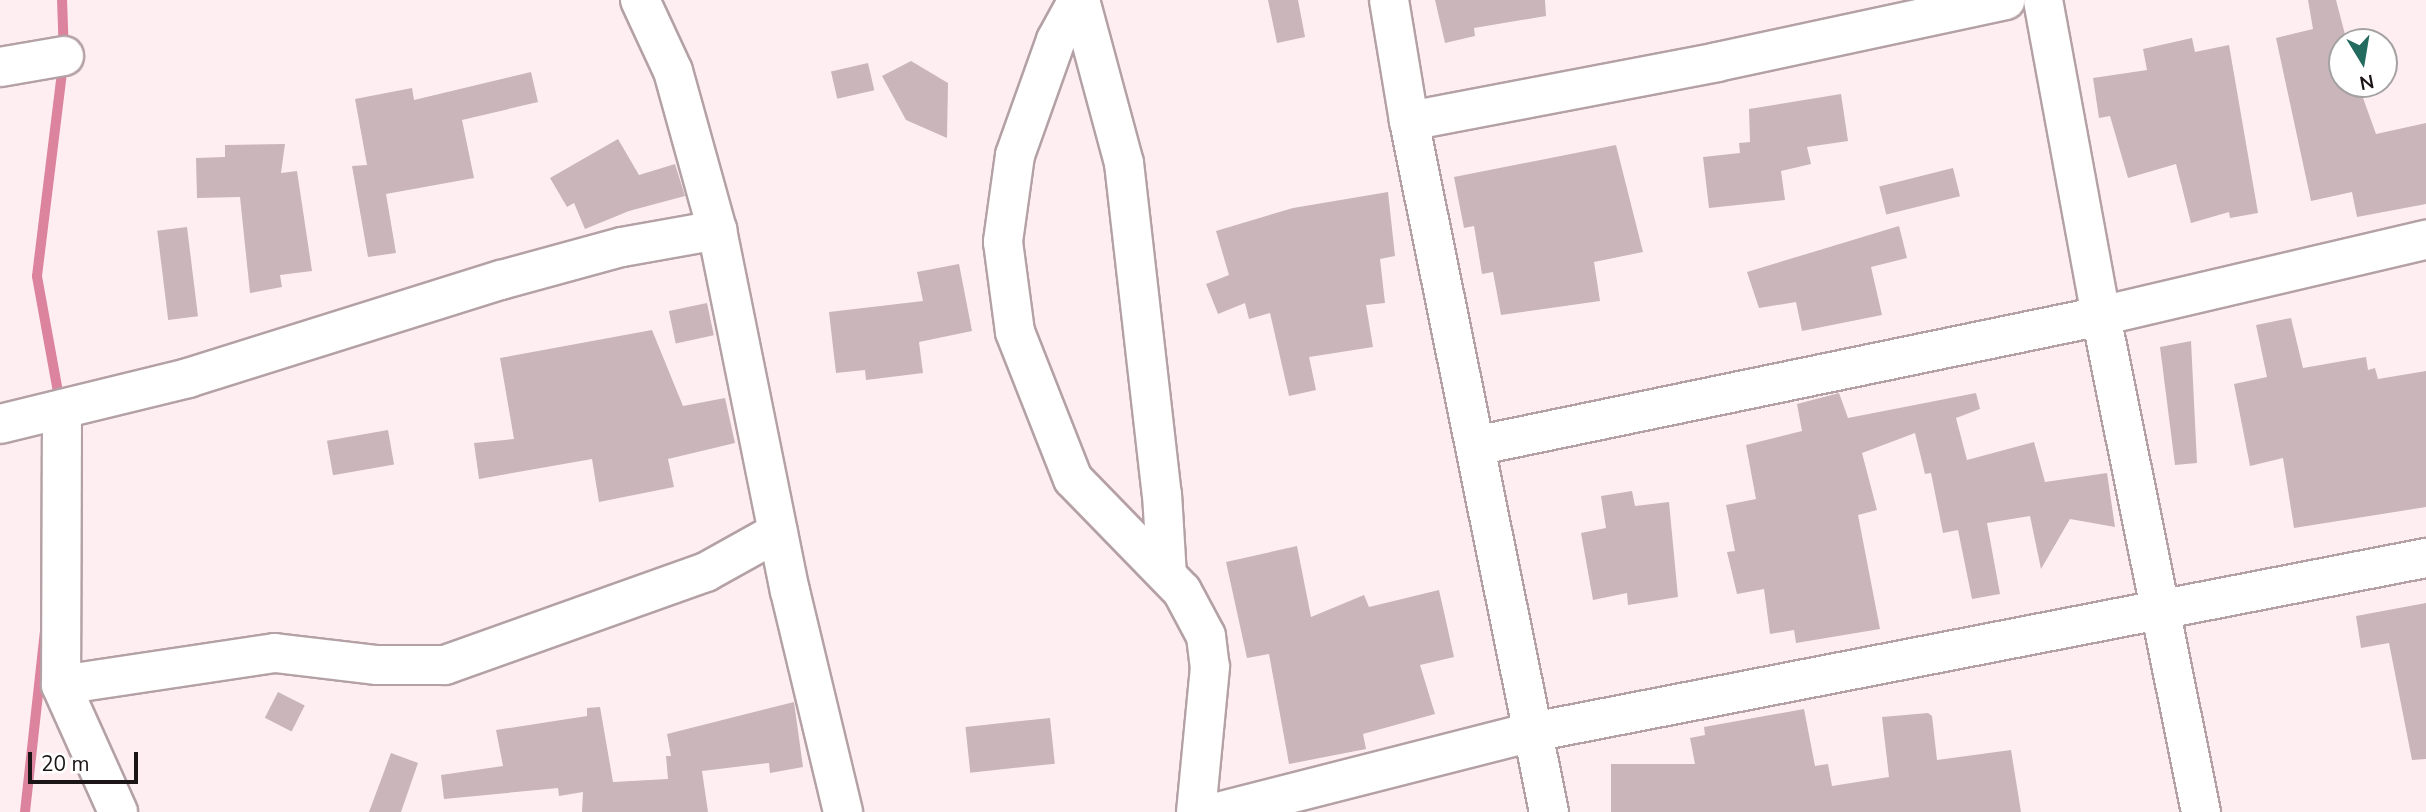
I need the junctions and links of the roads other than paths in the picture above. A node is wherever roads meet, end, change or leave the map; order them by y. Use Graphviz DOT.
graph roads {
  1 [pos="640,0"];
  2 [pos="1079,0"];
  3 [pos="1389,0"];
  4 [pos="2005,0"];
  5 [pos="2043,0"];
  6 [pos="64,56"];
  7 [pos="0,67"];
  8 [pos="1409,121"];
  9 [pos="717,230"];
  10 [pos="2426,240"];
  11 [pos="2101,316"];
  12 [pos="62,412"];
  13 [pos="0,424"];
  14 [pos="1475,446"];
  15 [pos="778,532"];
  16 [pos="2426,558"];
  17 [pos="1167,575"];
  18 [pos="2161,611"];
  19 [pos="61,685"];
  20 [pos="1533,732"];
  21 [pos="118,812"];
  22 [pos="843,812"];
  23 [pos="1196,812"];
  24 [pos="1217,812"];
  25 [pos="1549,812"];
  26 [pos="2201,812"];
  1 -- 9 [label="street"];
  2 -- 17 [label="street"];
  2 -- 17 [label="street"];
  3 -- 8 [label="street"];
  4 -- 8 [label="street"];
  5 -- 11 [label="street"];
  6 -- 7 [label="street"];
  8 -- 14 [label="street"];
  9 -- 12 [label="street"];
  9 -- 15 [label="street"];
  10 -- 11 [label="street"];
  11 -- 14 [label="street"];
  11 -- 18 [label="street"];
  12 -- 13 [label="street"];
  12 -- 19 [label="street"];
  14 -- 20 [label="street"];
  15 -- 19 [label="street"];
  15 -- 22 [label="street"];
  16 -- 18 [label="street"];
  17 -- 23 [label="street"];
  18 -- 20 [label="street"];
  18 -- 26 [label="street"];
  19 -- 21 [label="street"];
  20 -- 24 [label="street"];
  20 -- 25 [label="street"];
}
